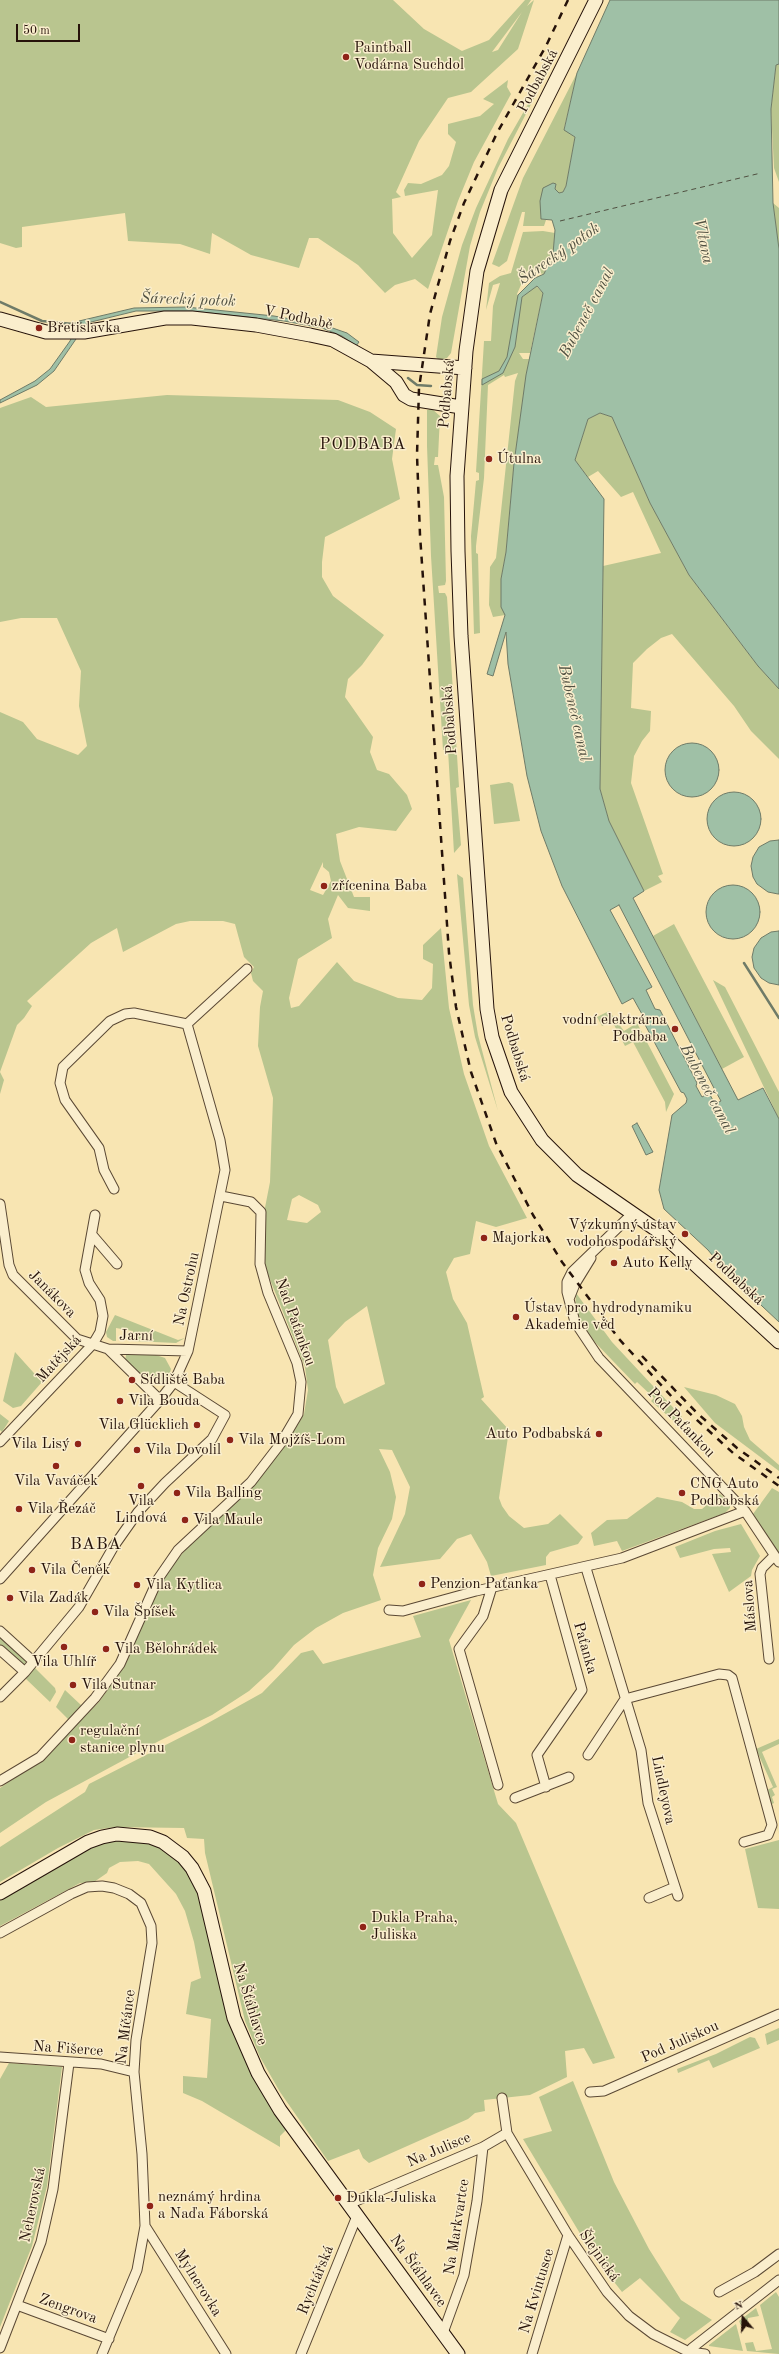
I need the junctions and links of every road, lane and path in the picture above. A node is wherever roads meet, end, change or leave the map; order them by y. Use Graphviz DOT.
graph roads {
  1 [pos="596,0"];
  2 [pos="0,319"];
  3 [pos="371,361"];
  4 [pos="408,363"];
  5 [pos="465,368"];
  6 [pos="396,382"];
  7 [pos="461,407"];
  8 [pos="247,969"];
  9 [pos="187,1024"];
  10 [pos="114,1189"];
  11 [pos="221,1196"];
  12 [pos="0,1204"];
  13 [pos="633,1213"];
  14 [pos="94,1215"];
  15 [pos="92,1236"];
  16 [pos="117,1264"];
  17 [pos="779,1342"];
  18 [pos="93,1344"];
  19 [pos="108,1349"];
  20 [pos="188,1352"];
  21 [pos="174,1382"];
  22 [pos="160,1400"];
  23 [pos="0,1442"];
  24 [pos="745,1511"];
  25 [pos="777,1559"];
  26 [pos="586,1568"];
  27 [pos="550,1575"];
  28 [pos="0,1578"];
  29 [pos="492,1587"];
  30 [pos="389,1610"];
  31 [pos="0,1631"];
  32 [pos="0,1650"];
  33 [pos="769,1658"];
  34 [pos="34,1662"];
  35 [pos="25,1672"];
  36 [pos="0,1697"];
  37 [pos="625,1700"];
  38 [pos="588,1755"];
  39 [pos="569,1777"];
  40 [pos="0,1781"];
  41 [pos="498,1785"];
  42 [pos="546,1787"];
  43 [pos="515,1798"];
  44 [pos="744,1842"];
  45 [pos="675,1887"];
  46 [pos="0,1893"];
  47 [pos="678,1896"];
  48 [pos="649,1898"];
  49 [pos="0,1933"];
  50 [pos="779,2014"];
  51 [pos="1,2060"];
  52 [pos="69,2063"];
  53 [pos="134,2072"];
  54 [pos="590,2092"];
  55 [pos="502,2098"];
  56 [pos="507,2133"];
  57 [pos="483,2146"];
  58 [pos="349,2204"];
  59 [pos="357,2216"];
  60 [pos="145,2226"];
  61 [pos="568,2236"];
  62 [pos="779,2254"];
  63 [pos="779,2280"];
  64 [pos="719,2292"];
  65 [pos="17,2305"];
  66 [pos="443,2333"];
  67 [pos="109,2339"];
  68 [pos="0,2348"];
  69 [pos="689,2353"];
  70 [pos="102,2354"];
  71 [pos="226,2354"];
  72 [pos="301,2354"];
  73 [pos="458,2354"];
  74 [pos="532,2354"];
  75 [pos="705,2354"];
  1 -- 5 [label="main road, Podbabská"];
  2 -- 3 [label="main road, V Podbabě"];
  3 -- 4 [label="main road, V Podbabě"];
  3 -- 6 [label="main road, V Podbabě"];
  4 -- 5 [label="main road, V Podbabě"];
  4 -- 6 [label="main road"];
  5 -- 7 [label="main road, Podbabská"];
  6 -- 7 [label="main road, V Podbabě"];
  7 -- 13 [label="main road, Podbabská"];
  8 -- 9 [label="street"];
  9 -- 10 [label="street"];
  9 -- 11 [label="street, Na Ostrohu"];
  11 -- 20 [label="street, Na Ostrohu"];
  11 -- 40 [label="street, Nad Paťankou"];
  12 -- 18 [label="street, Janákova"];
  13 -- 17 [label="main road, Podbabská"];
  13 -- 24 [label="street, Pod Paťankou"];
  14 -- 15 [label="street, Matějská"];
  15 -- 16 [label="street"];
  15 -- 18 [label="street, Matějská"];
  18 -- 19 [label="street, Jarní"];
  18 -- 23 [label="street, Matějská"];
  19 -- 20 [label="street, Jarní"];
  19 -- 22 [label="street, Jarní"];
  20 -- 21 [label="street, Na Ostrohu"];
  21 -- 22 [label="street, Na Ostrohu"];
  21 -- 34 [label="street"];
  22 -- 28 [label="street, Na Ostrohu"];
  24 -- 25 [label="street, Pod Paťankou"];
  24 -- 26 [label="street"];
  25 -- 33 [label="street, Máslova"];
  26 -- 27 [label="street"];
  26 -- 37 [label="street, Lindleyova"];
  27 -- 29 [label="street"];
  27 -- 42 [label="street, Paťanka"];
  29 -- 30 [label="street"];
  29 -- 41 [label="street"];
  31 -- 34 [label="street"];
  32 -- 35 [label="street"];
  34 -- 35 [label="street"];
  35 -- 36 [label="street"];
  37 -- 38 [label="street"];
  37 -- 44 [label="street"];
  37 -- 45 [label="street, Lindleyova"];
  39 -- 42 [label="street"];
  42 -- 43 [label="street"];
  45 -- 47 [label="street, Lindleyova"];
  45 -- 48 [label="street"];
  46 -- 58 [label="main road, Na Šťáhlavce"];
  49 -- 53 [label="street, Na Míčánce"];
  50 -- 54 [label="street, Pod Juliskou"];
  51 -- 52 [label="street, Na Fišerce"];
  52 -- 53 [label="street, Na Fišerce"];
  52 -- 65 [label="street, Neherovská"];
  53 -- 60 [label="street, Na Míčánce"];
  55 -- 56 [label="street"];
  56 -- 57 [label="street, Na Julisce"];
  56 -- 61 [label="street, Šlejnická"];
  57 -- 58 [label="street, Na Julisce"];
  57 -- 66 [label="street, Na Markvartce"];
  58 -- 59 [label="main road, Na Šťáhlavce"];
  59 -- 66 [label="main road, Na Šťáhlavce"];
  59 -- 72 [label="street, Rychtářská"];
  60 -- 67 [label="street, Na Míčánce"];
  60 -- 71 [label="street, Mylnerovka"];
  61 -- 69 [label="street, Šlejnická"];
  61 -- 74 [label="street, Na Kvintusce"];
  62 -- 64 [label="street"];
  63 -- 69 [label="street"];
  65 -- 67 [label="street, Zengrova"];
  65 -- 68 [label="street, Neherovská"];
  66 -- 73 [label="main road, Na Šťáhlavce"];
  67 -- 70 [label="street, Na Míčánce"];
  69 -- 75 [label="street, Šlejnická"];
}
